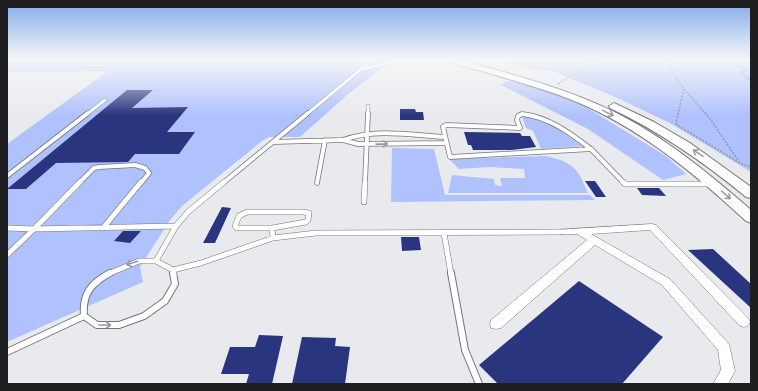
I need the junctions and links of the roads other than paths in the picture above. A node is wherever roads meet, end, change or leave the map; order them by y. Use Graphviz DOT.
graph roads {
  1 [pos="350,78"];
  2 [pos="515,78"];
  3 [pos="538,78"];
  4 [pos="105,100"];
  5 [pos="368,106"];
  6 [pos="367,135"];
  7 [pos="445,137"];
  8 [pos="325,140"];
  9 [pos="343,140"];
  10 [pos="272,142"];
  11 [pos="446,143"];
  12 [pos="366,144"];
  13 [pos="591,149"];
  14 [pos="7,176"];
  15 [pos="317,183"];
  16 [pos="713,184"];
  17 [pos="751,194"];
  18 [pos="364,202"];
  19 [pos="751,218"];
  20 [pos="176,226"];
  21 [pos="7,228"];
  22 [pos="103,228"];
  23 [pos="272,228"];
  24 [pos="34,229"];
  25 [pos="579,231"];
  26 [pos="560,232"];
  27 [pos="444,233"];
  28 [pos="273,238"];
  29 [pos="594,240"];
  30 [pos="7,255"];
  31 [pos="156,261"];
  32 [pos="173,270"];
  33 [pos="84,316"];
  34 [pos="744,322"];
  35 [pos="496,324"];
  36 [pos="7,352"];
  37 [pos="480,384"];
  38 [pos="720,384"];
  1 -- 10 [label="lane"];
  2 -- 16 [label="main road, one-way"];
  17 -- 3 [label="main road, one-way"];
  4 -- 14 [label="lane"];
  5 -- 6 [label="lane"];
  6 -- 7 [label="lane"];
  6 -- 9 [label="lane"];
  6 -- 12 [label="lane"];
  7 -- 11 [label="lane"];
  7 -- 13 [label="lane"];
  8 -- 9 [label="lane"];
  8 -- 10 [label="lane"];
  8 -- 15 [label="lane"];
  9 -- 12 [label="lane"];
  10 -- 20 [label="lane"];
  12 -- 11 [label="lane, one-way"];
  11 -- 13 [label="lane"];
  12 -- 18 [label="lane"];
  13 -- 16 [label="lane"];
  16 -- 19 [label="main road, one-way"];
  20 -- 22 [label="lane"];
  20 -- 31 [label="lane"];
  21 -- 24 [label="lane"];
  22 -- 24 [label="lane"];
  22 -- 24 [label="lane"];
  23 -- 23 [label="lane"];
  23 -- 28 [label="lane"];
  24 -- 30 [label="lane"];
  25 -- 26 [label="street"];
  25 -- 29 [label="street"];
  25 -- 34 [label="street"];
  26 -- 27 [label="lane"];
  27 -- 28 [label="lane"];
  27 -- 37 [label="lane"];
  28 -- 32 [label="lane"];
  29 -- 35 [label="street"];
  29 -- 38 [label="street"];
  31 -- 32 [label="lane"];
  31 -- 33 [label="lane, one-way"];
  33 -- 32 [label="lane, one-way"];
  33 -- 36 [label="lane"];
}
